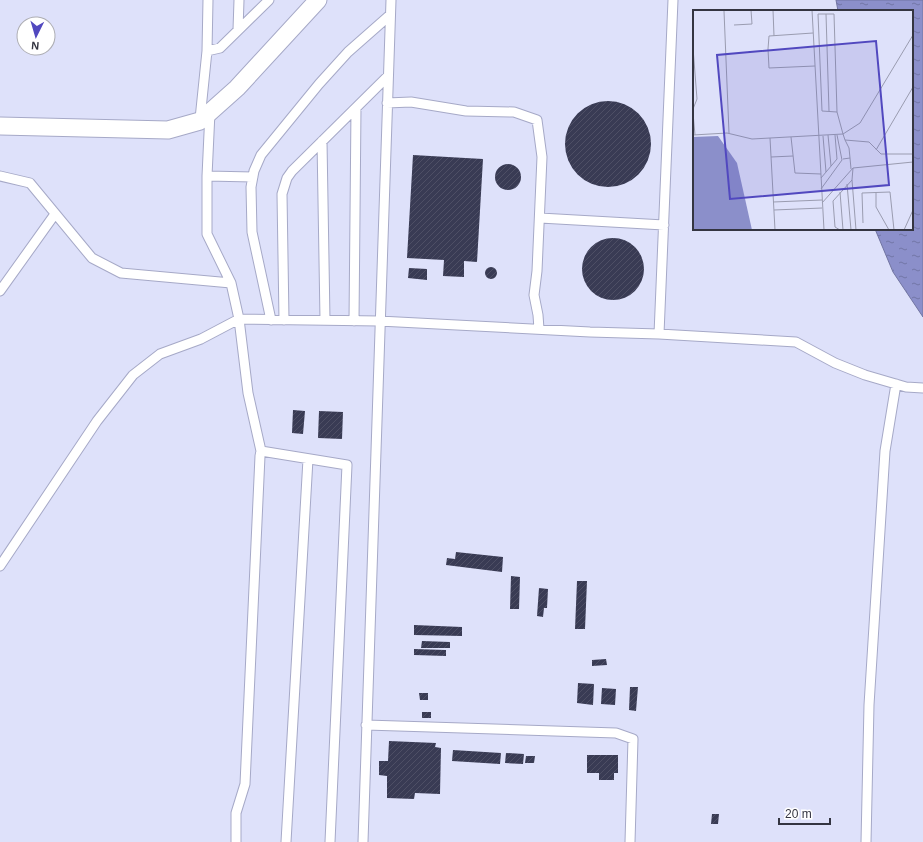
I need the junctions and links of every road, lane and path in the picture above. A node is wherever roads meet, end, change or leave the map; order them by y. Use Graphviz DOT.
graph roads {
  1 [pos="208,0"];
  2 [pos="239,0"];
  3 [pos="269,0"];
  4 [pos="318,0"];
  5 [pos="391,0"];
  6 [pos="673,0"];
  7 [pos="390,15"];
  8 [pos="238,30"];
  9 [pos="207,51"];
  10 [pos="388,76"];
  11 [pos="387,102"];
  12 [pos="356,108"];
  13 [pos="205,117"];
  14 [pos="0,126"];
  15 [pos="322,141"];
  16 [pos="0,176"];
  17 [pos="207,176"];
  18 [pos="253,177"];
  19 [pos="55,214"];
  20 [pos="540,218"];
  21 [pos="664,225"];
  22 [pos="231,283"];
  23 [pos="0,291"];
  24 [pos="239,319"];
  25 [pos="271,320"];
  26 [pos="284,320"];
  27 [pos="325,320"];
  28 [pos="354,321"];
  29 [pos="379,321"];
  30 [pos="539,329"];
  31 [pos="659,334"];
  32 [pos="896,384"];
  33 [pos="923,388"];
  34 [pos="261,451"];
  35 [pos="308,459"];
  36 [pos="0,566"];
  37 [pos="366,725"];
  38 [pos="236,842"];
  39 [pos="286,842"];
  40 [pos="330,842"];
  41 [pos="363,842"];
  42 [pos="630,842"];
  43 [pos="866,842"];
  1 -- 9 [label="lane"];
  2 -- 8 [label="lane"];
  3 -- 8 [label="lane"];
  4 -- 13 [label="street"];
  5 -- 7 [label="lane"];
  6 -- 21 [label="lane"];
  7 -- 10 [label="lane"];
  7 -- 18 [label="lane"];
  8 -- 9 [label="lane"];
  9 -- 13 [label="lane"];
  10 -- 11 [label="lane"];
  10 -- 12 [label="lane"];
  11 -- 20 [label="lane"];
  11 -- 29 [label="lane"];
  12 -- 15 [label="lane"];
  12 -- 28 [label="lane"];
  13 -- 14 [label="street"];
  13 -- 17 [label="lane"];
  15 -- 26 [label="lane"];
  15 -- 27 [label="lane"];
  16 -- 19 [label="lane"];
  17 -- 18 [label="lane"];
  17 -- 22 [label="lane"];
  18 -- 25 [label="lane"];
  19 -- 22 [label="lane"];
  19 -- 23 [label="lane"];
  20 -- 21 [label="lane"];
  20 -- 30 [label="lane"];
  21 -- 31 [label="lane"];
  22 -- 24 [label="lane"];
  24 -- 25 [label="lane"];
  24 -- 34 [label="lane"];
  24 -- 36 [label="lane"];
  25 -- 26 [label="lane"];
  26 -- 27 [label="lane"];
  27 -- 28 [label="lane"];
  28 -- 29 [label="lane"];
  29 -- 30 [label="lane"];
  29 -- 37 [label="lane"];
  30 -- 31 [label="lane"];
  31 -- 32 [label="lane"];
  32 -- 33 [label="lane"];
  32 -- 43 [label="lane"];
  34 -- 35 [label="lane"];
  34 -- 38 [label="lane"];
  35 -- 39 [label="lane"];
  35 -- 40 [label="lane"];
  37 -- 41 [label="lane"];
  37 -- 42 [label="lane"];
}
